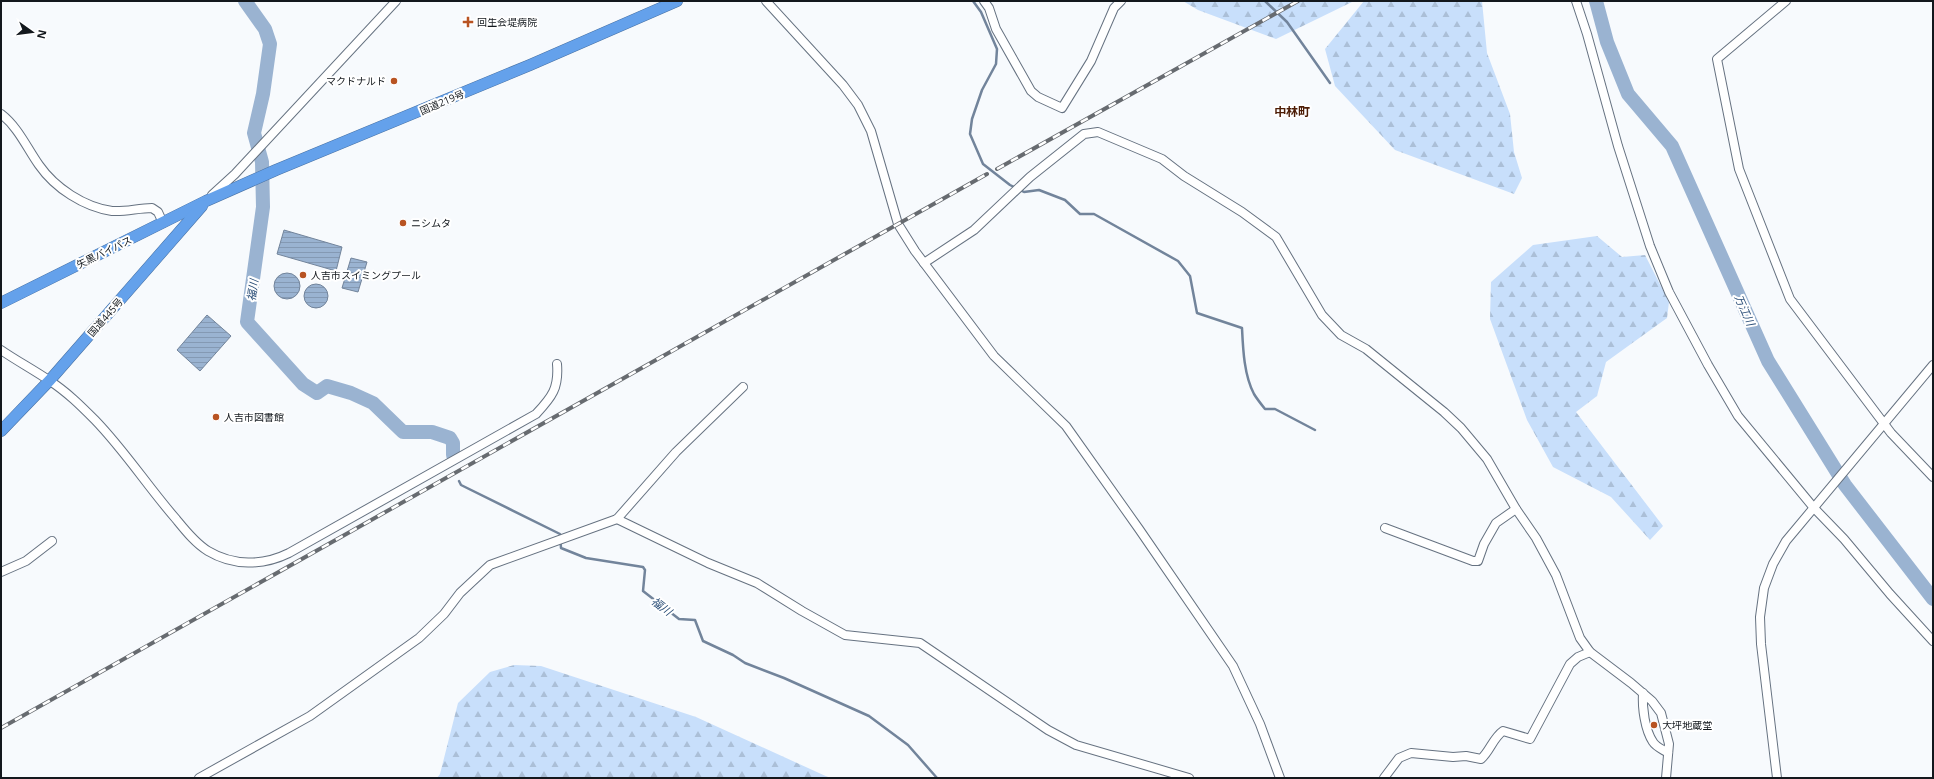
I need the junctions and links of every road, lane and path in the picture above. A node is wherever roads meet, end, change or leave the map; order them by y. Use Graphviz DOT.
graph roads {
  1 [pos="396,1"];
  2 [pos="677,1"];
  3 [pos="766,1"];
  4 [pos="984,1"];
  5 [pos="1122,1"];
  6 [pos="1576,1"];
  7 [pos="1786,1"];
  8 [pos="1,114"];
  9 [pos="235,174"];
  10 [pos="250,183"];
  11 [pos="206,201"];
  12 [pos="162,223"];
  13 [pos="173,239"];
  14 [pos="924,263"];
  15 [pos="1,303"];
  16 [pos="1,350"];
  17 [pos="557,364"];
  18 [pos="1933,366"];
  19 [pos="50,380"];
  20 [pos="743,388"];
  21 [pos="1884,426"];
  22 [pos="1,432"];
  23 [pos="1933,476"];
  24 [pos="1816,506"];
  25 [pos="1516,509"];
  26 [pos="617,519"];
  27 [pos="1385,528"];
  28 [pos="52,542"];
  29 [pos="1,572"];
  30 [pos="1933,640"];
  31 [pos="1590,652"];
  32 [pos="1643,693"];
  33 [pos="1668,753"];
  34 [pos="1172,775"];
  35 [pos="199,778"];
  36 [pos="1189,778"];
  37 [pos="1280,778"];
  38 [pos="1384,778"];
  39 [pos="1666,778"];
  40 [pos="1777,778"];
  1 -- 9 [label="street"];
  2 -- 10 [label="highway, 国道219号"];
  3 -- 14 [label="street"];
  4 -- 5 [label="street"];
  6 -- 24 [label="street"];
  7 -- 21 [label="street"];
  8 -- 12 [label="street"];
  9 -- 10 [label="street"];
  9 -- 11 [label="street"];
  10 -- 11 [label="highway, 国道219号"];
  11 -- 12 [label="highway, 矢黒バイパス"];
  11 -- 13 [label="highway, 国道445号"];
  12 -- 13 [label="highway"];
  12 -- 15 [label="highway, 矢黒バイパス"];
  13 -- 19 [label="highway, 国道445号"];
  14 -- 25 [label="street"];
  14 -- 37 [label="street"];
  16 -- 19 [label="street"];
  17 -- 19 [label="street"];
  18 -- 21 [label="street"];
  19 -- 22 [label="highway, 国道445号"];
  20 -- 26 [label="street"];
  21 -- 23 [label="street"];
  21 -- 24 [label="street"];
  24 -- 30 [label="street"];
  24 -- 40 [label="street"];
  25 -- 27 [label="street"];
  25 -- 31 [label="street"];
  26 -- 34 [label="street"];
  26 -- 35 [label="street"];
  28 -- 29 [label="street"];
  31 -- 32 [label="street"];
  31 -- 38 [label="street"];
  32 -- 33 [label="street"];
  32 -- 33 [label="street"];
  33 -- 39 [label="street"];
  34 -- 36 [label="street"];
}
